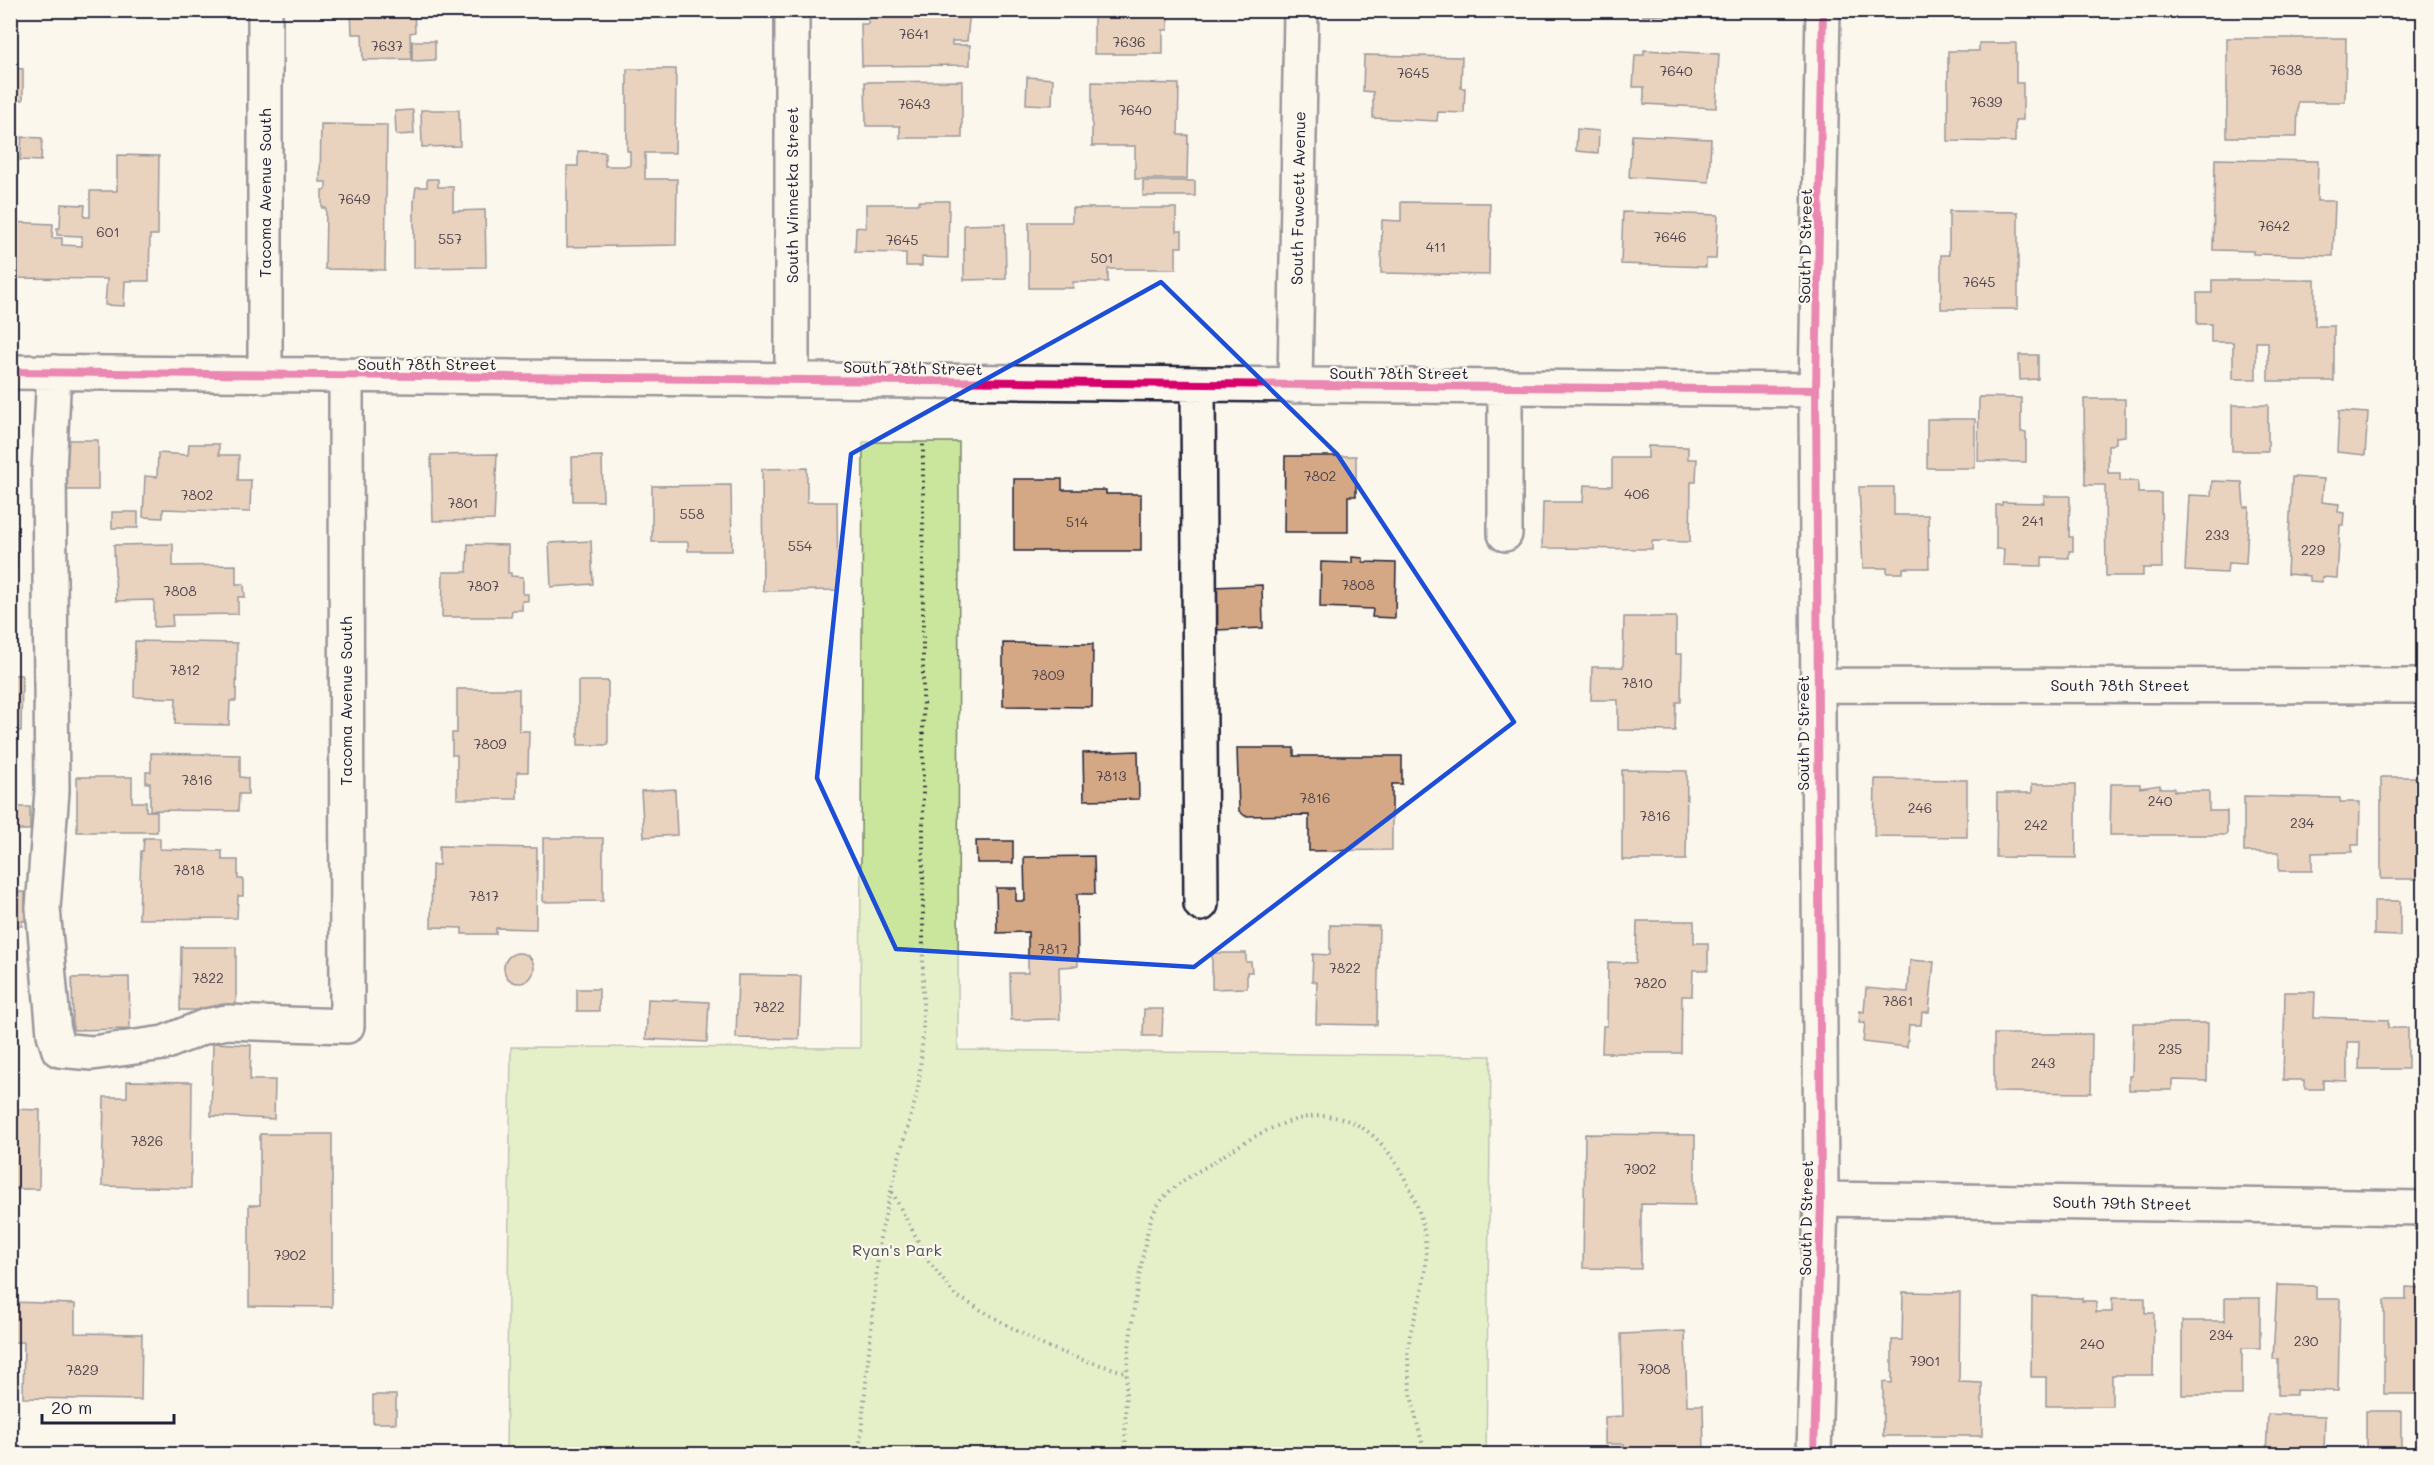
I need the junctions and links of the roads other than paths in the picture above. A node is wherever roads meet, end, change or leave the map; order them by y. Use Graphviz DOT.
graph roads {
  1 [pos="266,10"];
  2 [pos="792,10"];
  3 [pos="1301,10"];
  4 [pos="1823,10"];
  5 [pos="10,372"];
  6 [pos="54,372"];
  7 [pos="265,376"];
  8 [pos="346,377"];
  9 [pos="792,380"];
  10 [pos="1198,384"];
  11 [pos="1295,386"];
  12 [pos="1505,387"];
  13 [pos="1816,390"];
  14 [pos="1505,534"];
  15 [pos="1816,685"];
  16 [pos="2424,686"];
  17 [pos="1201,904"];
  18 [pos="1821,1199"];
  19 [pos="2424,1208"];
  20 [pos="1814,1455"];
  1 -- 7 [label="street, Tacoma Avenue South"];
  2 -- 9 [label="street, South Winnetka Street"];
  3 -- 11 [label="street, South Fawcett Avenue"];
  4 -- 13 [label="street, South D Street"];
  5 -- 6 [label="street, South 78th Street"];
  6 -- 7 [label="street, South 78th Street"];
  6 -- 8 [label="street, Tacoma Avenue South"];
  7 -- 8 [label="street, South 78th Street"];
  8 -- 9 [label="street, South 78th Street"];
  9 -- 10 [label="street, South 78th Street"];
  10 -- 11 [label="street, South 78th Street"];
  10 -- 17 [label="street"];
  11 -- 12 [label="street, South 78th Street"];
  12 -- 13 [label="street, South 78th Street"];
  12 -- 14 [label="street"];
  13 -- 15 [label="street, South D Street"];
  15 -- 16 [label="street, South 78th Street"];
  15 -- 18 [label="street, South D Street"];
  18 -- 19 [label="street, South 79th Street"];
  18 -- 20 [label="street, South D Street"];
}
